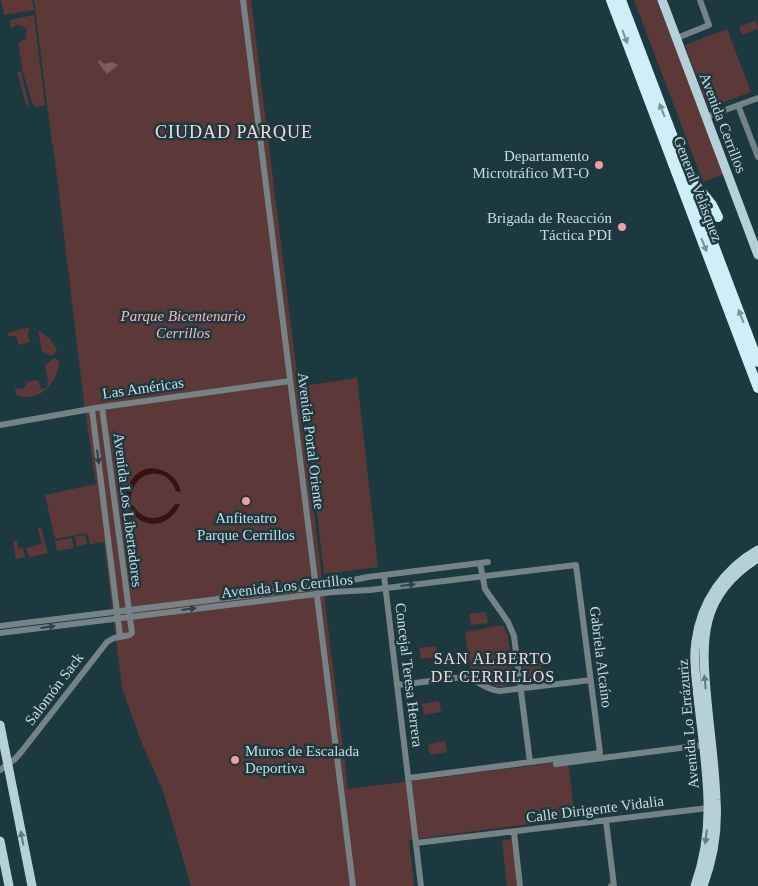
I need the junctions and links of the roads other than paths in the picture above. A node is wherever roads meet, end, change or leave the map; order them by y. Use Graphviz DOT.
graph roads {
  1 [pos="244,0"];
  2 [pos="611,0"];
  3 [pos="621,0"];
  4 [pos="662,0"];
  5 [pos="703,1"];
  6 [pos="677,38"];
  7 [pos="758,98"];
  8 [pos="738,105"];
  9 [pos="706,117"];
  10 [pos="758,157"];
  11 [pos="686,172"];
  12 [pos="718,217"];
  13 [pos="758,255"];
  14 [pos="758,362"];
  15 [pos="290,381"];
  16 [pos="758,388"];
  17 [pos="102,407"];
  18 [pos="92,409"];
  19 [pos="0,425"];
  20 [pos="758,550"];
  21 [pos="758,558"];
  22 [pos="488,562"];
  23 [pos="480,563"];
  24 [pos="576,565"];
  25 [pos="384,575"];
  26 [pos="482,576"];
  27 [pos="385,588"];
  28 [pos="316,590"];
  29 [pos="129,613"];
  30 [pos="117,615"];
  31 [pos="0,626"];
  32 [pos="0,633"];
  33 [pos="132,633"];
  34 [pos="120,636"];
  35 [pos="591,680"];
  36 [pos="398,685"];
  37 [pos="520,688"];
  38 [pos="0,725"];
  39 [pos="703,745"];
  40 [pos="530,762"];
  41 [pos="556,764"];
  42 [pos="4,767"];
  43 [pos="409,778"];
  44 [pos="708,808"];
  45 [pos="606,821"];
  46 [pos="514,832"];
  47 [pos="0,841"];
  48 [pos="416,844"];
  49 [pos="9,886"];
  50 [pos="32,886"];
  51 [pos="353,886"];
  52 [pos="421,886"];
  53 [pos="520,886"];
  54 [pos="611,886"];
  55 [pos="695,886"];
  56 [pos="703,886"];
  1 -- 15 [label="street, Avenida Portal Oriente"];
  2 -- 16 [label="highway, General Velásquez, one-way"];
  11 -- 3 [label="highway, General Velásquez, one-way"];
  4 -- 6 [label="main road, Avenida Cerrillos"];
  5 -- 6 [label="street"];
  6 -- 9 [label="main road, Avenida Cerrillos"];
  7 -- 8 [label="street"];
  8 -- 9 [label="street"];
  8 -- 10 [label="street"];
  9 -- 13 [label="main road, Avenida Cerrillos"];
  11 -- 12 [label="highway"];
  14 -- 11 [label="highway, General Velásquez, one-way"];
  15 -- 17 [label="street, Las Américas"];
  15 -- 28 [label="street, Avenida Portal Oriente"];
  17 -- 18 [label="street, Las Américas"];
  17 -- 29 [label="street, Avenida Los Libertadores"];
  18 -- 19 [label="street, Las Américas"];
  18 -- 30 [label="street, Avenida Los Libertadores, one-way"];
  20 -- 39 [label="main road, Avenida Lo Errázuriz"];
  56 -- 21 [label="main road, Avenida Lo Errázuriz, one-way"];
  22 -- 23 [label="street, Avenida Los Cerrillos"];
  23 -- 25 [label="street, Avenida Los Cerrillos"];
  23 -- 26 [label="street"];
  24 -- 26 [label="street, Avenida Los Cerrillos"];
  24 -- 35 [label="street, Gabriela Alcaíno"];
  25 -- 27 [label="street, Concejal Teresa Herrera"];
  25 -- 28 [label="street, Avenida Los Cerrillos"];
  27 -- 26 [label="street, Avenida Los Cerrillos, one-way"];
  26 -- 37 [label="street"];
  27 -- 28 [label="street, Avenida Los Cerrillos"];
  27 -- 36 [label="street, Concejal Teresa Herrera"];
  28 -- 29 [label="street, Avenida Los Cerrillos"];
  28 -- 51 [label="street, Avenida Portal Oriente"];
  29 -- 30 [label="street, Avenida Los Cerrillos"];
  29 -- 33 [label="street, Avenida Los Libertadores"];
  30 -- 31 [label="street, Avenida Los Cerrillos"];
  32 -- 30 [label="street, Avenida Los Cerrillos, one-way"];
  30 -- 34 [label="street, Avenida Los Libertadores"];
  33 -- 34 [label="street, Salomón Sack"];
  34 -- 42 [label="street, Salomón Sack"];
  35 -- 37 [label="street"];
  35 -- 40 [label="street, Gabriela Alcaíno"];
  36 -- 37 [label="street"];
  36 -- 43 [label="street, Concejal Teresa Herrera"];
  37 -- 40 [label="street"];
  38 -- 42 [label="main road"];
  39 -- 41 [label="street"];
  39 -- 44 [label="main road, Avenida Lo Errázuriz"];
  40 -- 43 [label="street"];
  50 -- 42 [label="main road, one-way"];
  43 -- 48 [label="street, Concejal Teresa Herrera"];
  44 -- 45 [label="street, Calle Dirigente Vidalia"];
  44 -- 55 [label="main road, Avenida Lo Errázuriz, one-way"];
  45 -- 46 [label="street, Calle Dirigente Vidalia"];
  45 -- 54 [label="street"];
  46 -- 48 [label="street, Calle Dirigente Vidalia"];
  46 -- 53 [label="street"];
  47 -- 49 [label="main road"];
  48 -- 52 [label="street, Concejal Teresa Herrera"];
}
